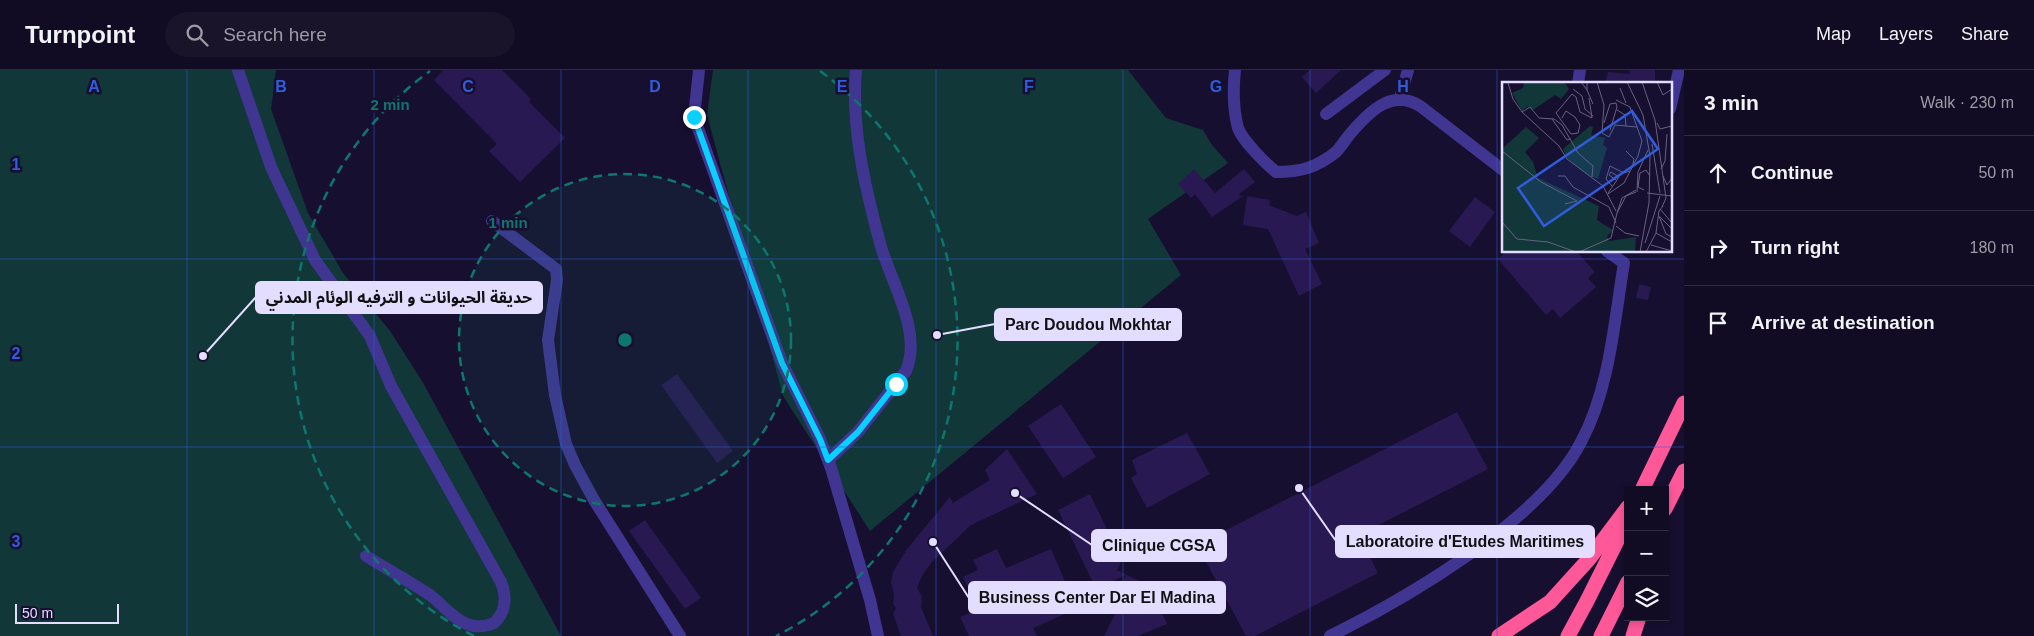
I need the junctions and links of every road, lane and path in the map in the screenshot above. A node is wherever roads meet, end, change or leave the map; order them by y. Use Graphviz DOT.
graph roads {
  1 [pos="238,70"];
  2 [pos="698,70"];
  3 [pos="856,70"];
  4 [pos="1235,70"];
  5 [pos="1385,70"];
  6 [pos="1408,70"];
  7 [pos="1679,70"];
  8 [pos="1400,98"];
  9 [pos="1672,100"];
  10 [pos="1326,114"];
  11 [pos="1502,169"];
  12 [pos="492,221"];
  13 [pos="1610,252"];
  14 [pos="1625,257"];
  15 [pos="1684,403"];
  16 [pos="828,460"];
  17 [pos="1684,471"];
  18 [pos="1643,486"];
  19 [pos="1676,489"];
  20 [pos="1669,502"];
  21 [pos="1669,511"];
  22 [pos="1624,512"];
  23 [pos="1624,527"];
  24 [pos="366,556"];
  25 [pos="1624,590"];
  26 [pos="1638,621"];
  27 [pos="680,636"];
  28 [pos="878,636"];
  29 [pos="1330,636"];
  30 [pos="1499,636"];
  31 [pos="1568,636"];
  32 [pos="1601,636"];
  33 [pos="1633,636"];
  1 -- 24 [label="street"];
  2 -- 16 [label="street"];
  3 -- 16 [label="street"];
  4 -- 8 [label="street"];
  5 -- 10 [label="street"];
  6 -- 8 [label="street"];
  7 -- 9 [label="street"];
  8 -- 11 [label="street"];
  12 -- 27 [label="street"];
  13 -- 14 [label="street"];
  14 -- 29 [label="street"];
  15 -- 18 [label="highway"];
  16 -- 28 [label="street"];
  17 -- 19 [label="highway"];
  19 -- 20 [label="highway"];
  19 -- 21 [label="highway"];
  22 -- 30 [label="highway"];
  23 -- 31 [label="highway"];
  25 -- 32 [label="highway"];
  26 -- 33 [label="highway"];
}
